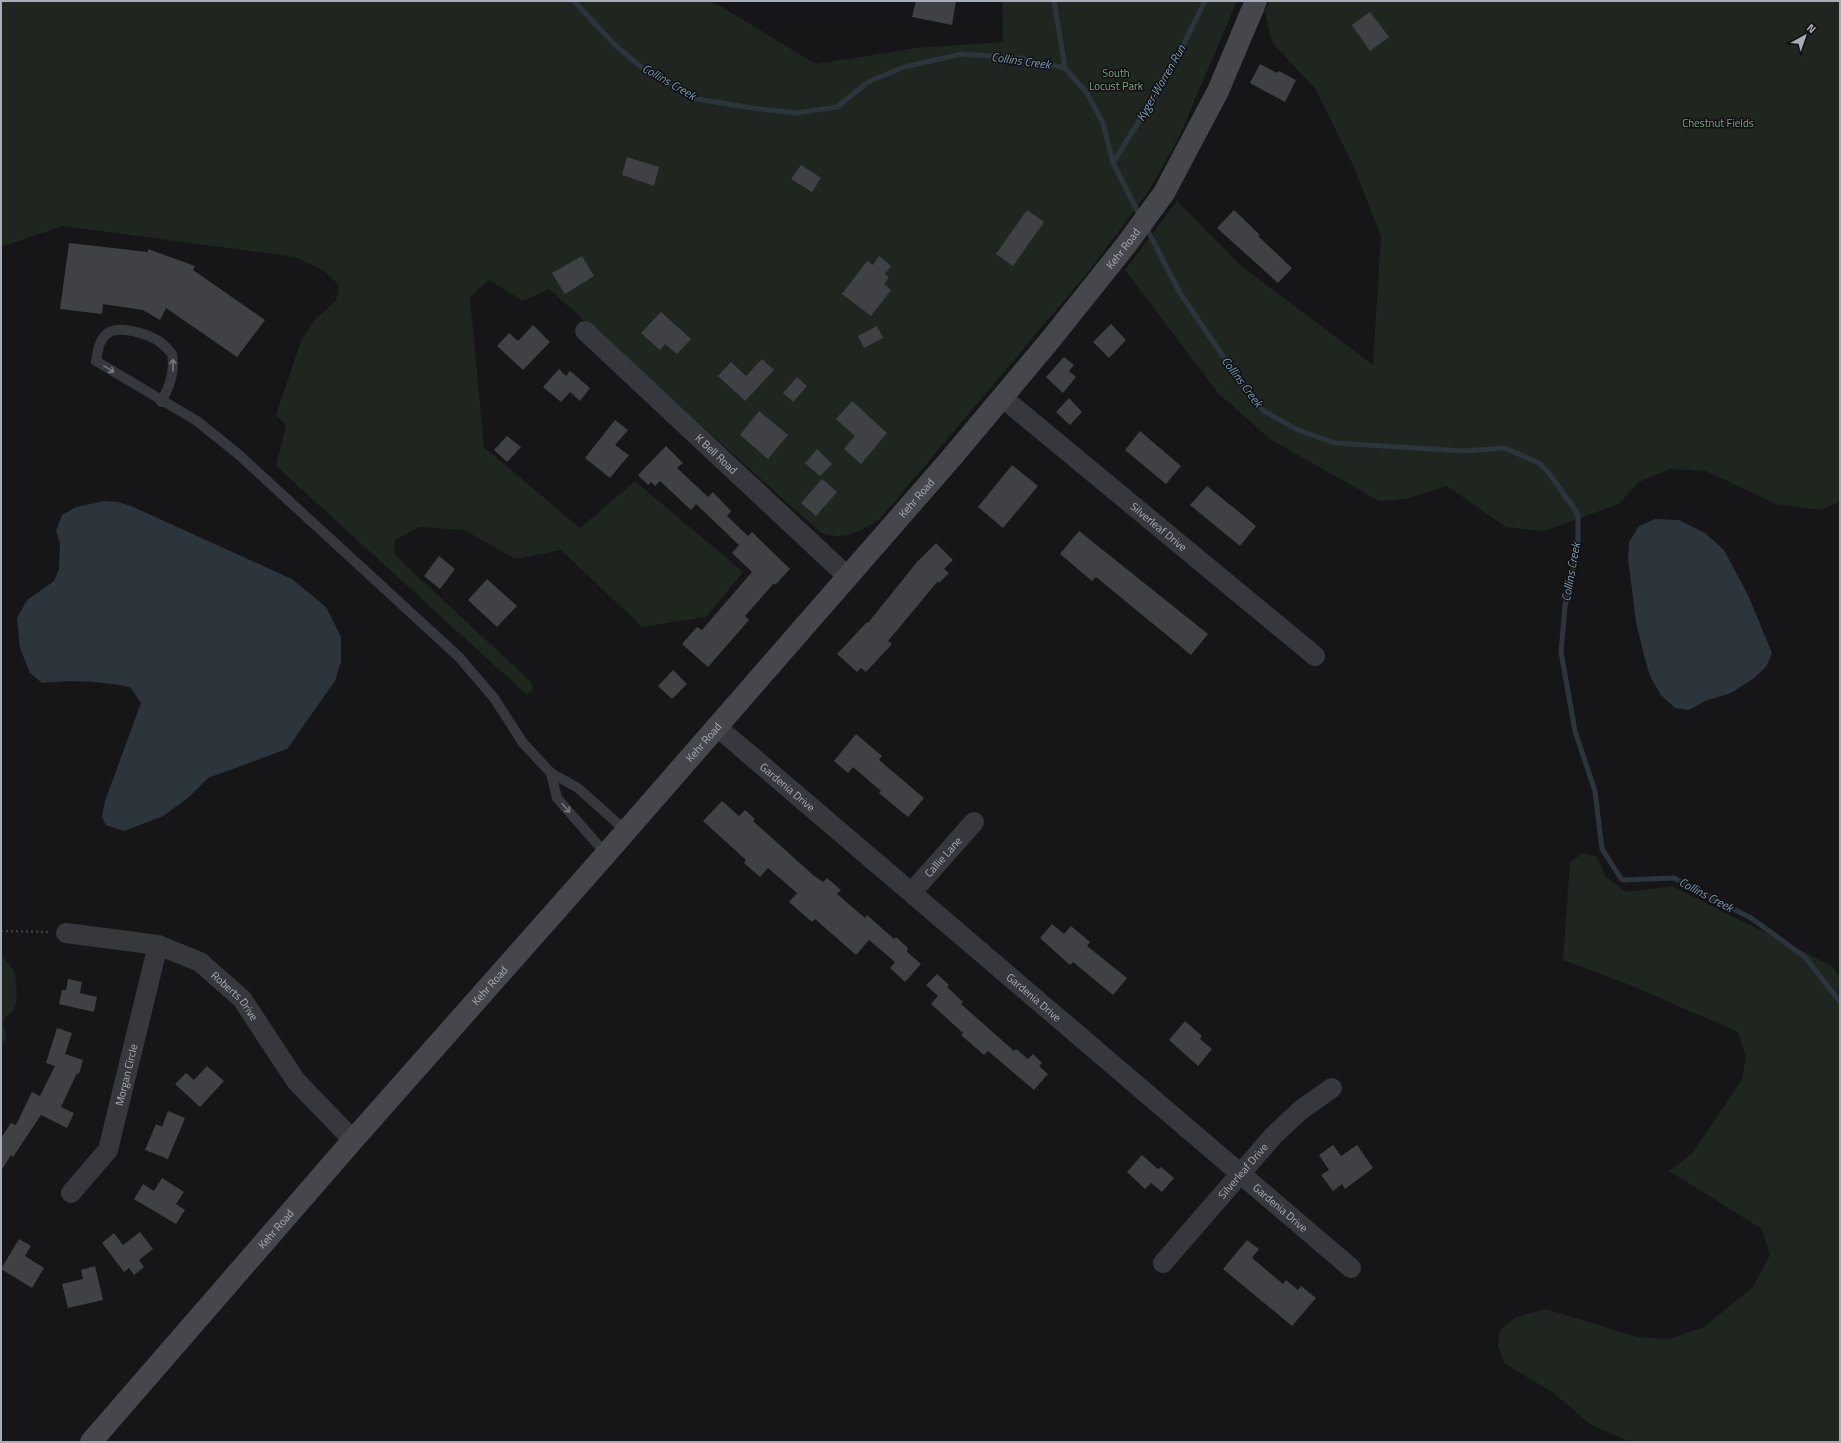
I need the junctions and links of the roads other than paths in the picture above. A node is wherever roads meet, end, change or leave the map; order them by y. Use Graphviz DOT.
graph roads {
  1 [pos="1256,1"];
  2 [pos="585,331"];
  3 [pos="1003,398"];
  4 [pos="161,402"];
  5 [pos="848,577"];
  6 [pos="1315,656"];
  7 [pos="716,726"];
  8 [pos="551,773"];
  9 [pos="974,822"];
  10 [pos="626,831"];
  11 [pos="606,854"];
  12 [pos="912,892"];
  13 [pos="66,933"];
  14 [pos="158,945"];
  15 [pos="1332,1088"];
  16 [pos="353,1140"];
  17 [pos="1241,1173"];
  18 [pos="71,1193"];
  19 [pos="1163,1263"];
  20 [pos="1351,1268"];
  21 [pos="90,1442"];
  1 -- 3 [label="street, Kehr Road"];
  2 -- 5 [label="street, K Bell Road"];
  3 -- 5 [label="street, Kehr Road"];
  3 -- 6 [label="street, Silverleaf Drive"];
  4 -- 4 [label="lane, one-way"];
  4 -- 8 [label="lane"];
  5 -- 7 [label="street, Kehr Road"];
  7 -- 10 [label="street, Kehr Road"];
  7 -- 12 [label="street, Gardenia Drive"];
  8 -- 10 [label="lane"];
  8 -- 11 [label="lane, one-way"];
  9 -- 12 [label="street, Callie Lane"];
  10 -- 11 [label="street, Kehr Road"];
  11 -- 16 [label="street, Kehr Road"];
  12 -- 17 [label="street, Gardenia Drive"];
  13 -- 14 [label="street, Roberts Drive"];
  14 -- 16 [label="street, Roberts Drive"];
  14 -- 18 [label="street, Morgan Circle"];
  15 -- 17 [label="street, Silverleaf Drive"];
  16 -- 21 [label="street, Kehr Road"];
  17 -- 19 [label="street, Silverleaf Drive"];
  17 -- 20 [label="street, Gardenia Drive"];
}
